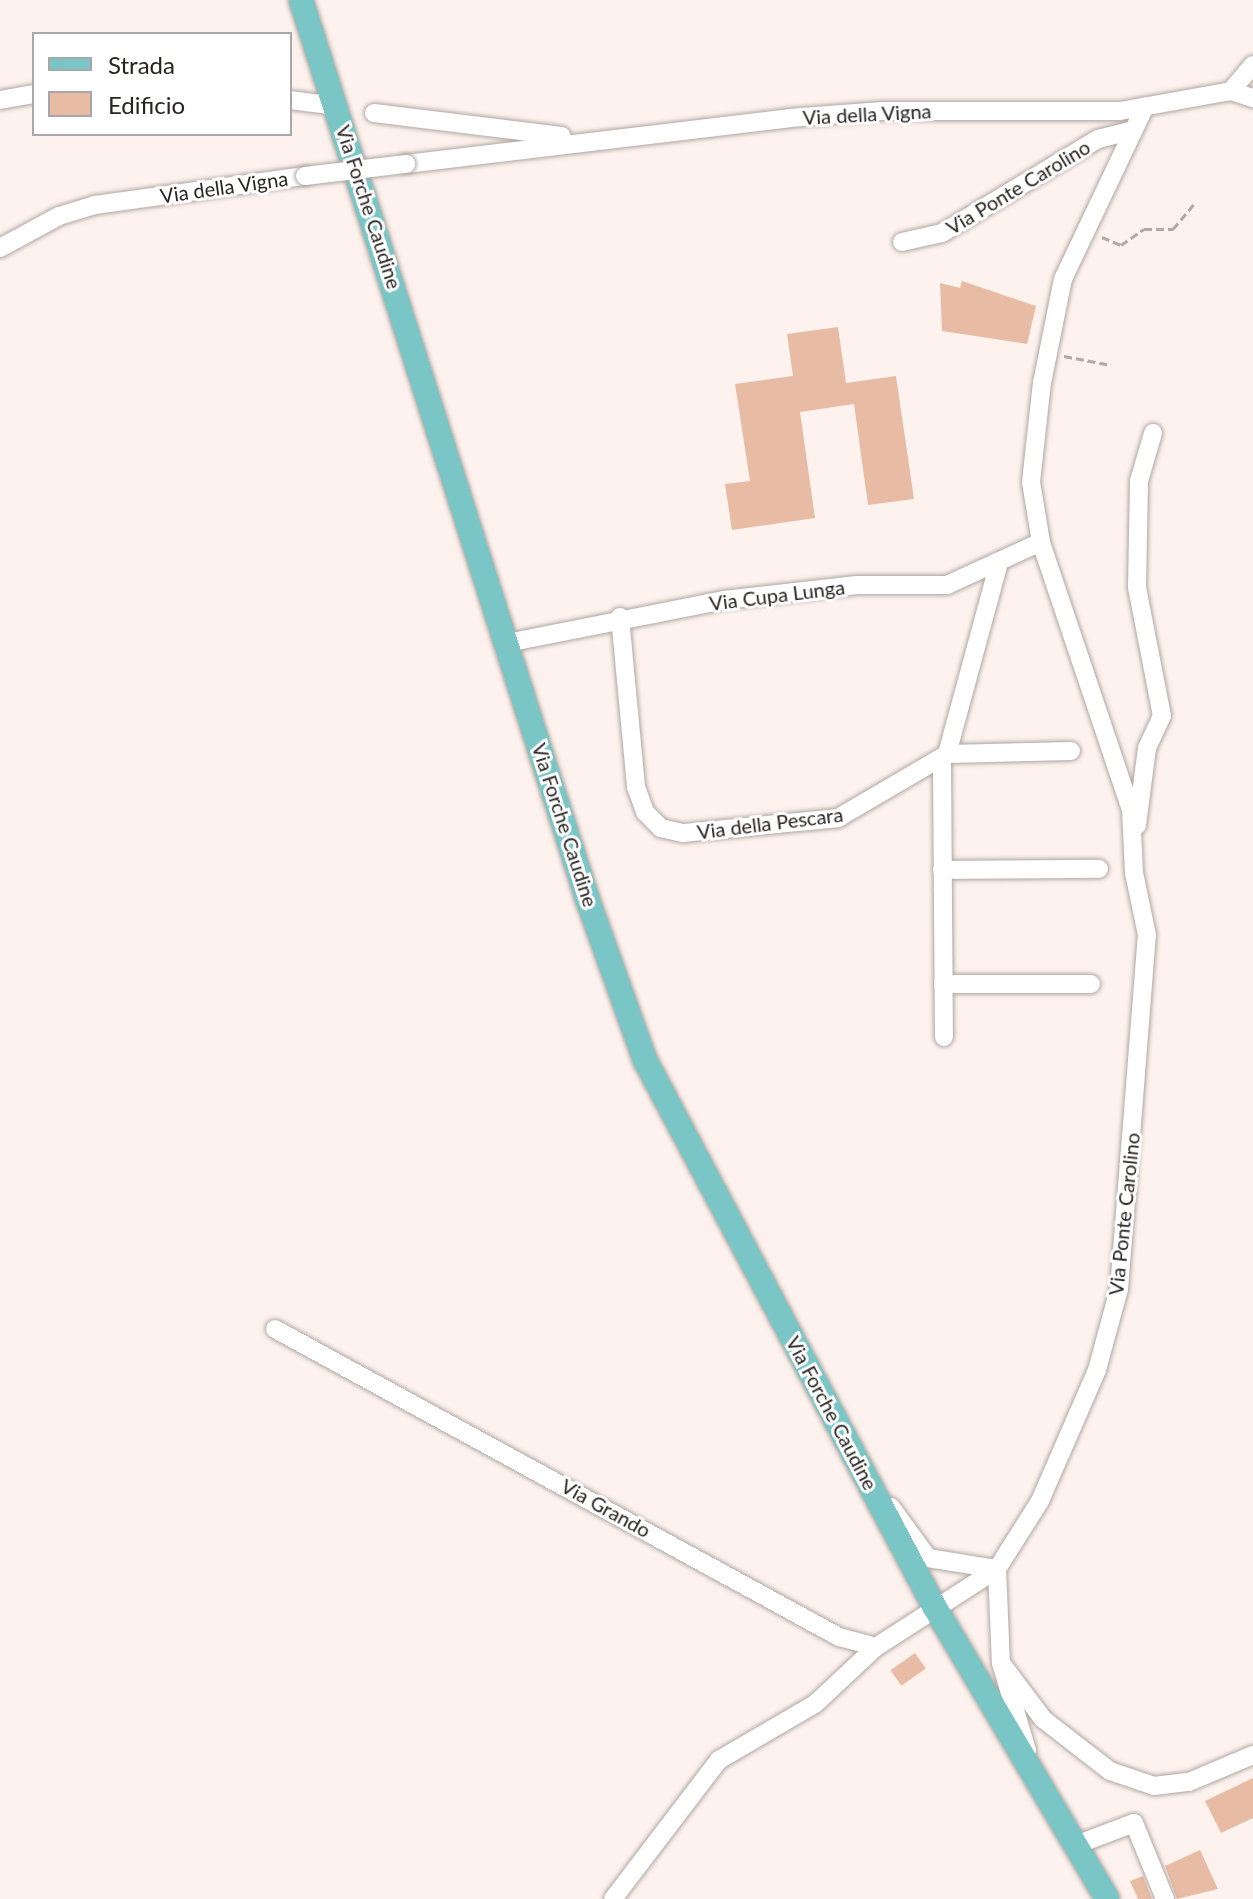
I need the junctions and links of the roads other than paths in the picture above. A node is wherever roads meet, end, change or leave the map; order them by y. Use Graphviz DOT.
graph roads {
  1 [pos="301,0"];
  2 [pos="1253,65"];
  3 [pos="1231,91"];
  4 [pos="32,94"];
  5 [pos="1253,98"];
  6 [pos="0,100"];
  7 [pos="292,100"];
  8 [pos="336,106"];
  9 [pos="1145,106"];
  10 [pos="374,113"];
  11 [pos="1134,130"];
  12 [pos="591,139"];
  13 [pos="902,242"];
  14 [pos="0,248"];
  15 [pos="1153,433"];
  16 [pos="1041,542"];
  17 [pos="998,566"];
  18 [pos="620,617"];
  19 [pos="507,643"];
  20 [pos="1071,751"];
  21 [pos="944,758"];
  22 [pos="1134,835"];
  23 [pos="1099,869"];
  24 [pos="942,870"];
  25 [pos="943,984"];
  26 [pos="1091,984"];
  27 [pos="944,1037"];
  28 [pos="275,1329"];
  29 [pos="860,1465"];
  30 [pos="997,1569"];
  31 [pos="934,1606"];
  32 [pos="876,1647"];
  33 [pos="1001,1663"];
  34 [pos="1253,1755"];
  35 [pos="1033,1768"];
  36 [pos="1076,1845"];
  37 [pos="613,1899"];
  38 [pos="1107,1899"];
  39 [pos="1165,1899"];
  1 -- 8 [label="main road, Via Forche Caudine"];
  2 -- 3 [label="street"];
  3 -- 5 [label="street"];
  3 -- 9 [label="street"];
  4 -- 6 [label="street"];
  7 -- 8 [label="street"];
  8 -- 19 [label="main road, Via Forche Caudine"];
  9 -- 11 [label="street, Via Ponte Carolino"];
  9 -- 12 [label="street, Via della Vigna"];
  10 -- 12 [label="street, Via della Vigna"];
  11 -- 13 [label="street, Via Ponte Carolino"];
  11 -- 16 [label="street, Via Ponte Carolino"];
  12 -- 14 [label="street, Via della Vigna, bridge"];
  15 -- 22 [label="street, Via Ponte Carolino"];
  16 -- 17 [label="street, Via Cupa Lunga"];
  16 -- 22 [label="street, Via Ponte Carolino"];
  17 -- 18 [label="street, Via Cupa Lunga"];
  17 -- 21 [label="street"];
  18 -- 19 [label="street, Via Cupa Lunga"];
  18 -- 21 [label="street, Via della Pescara"];
  19 -- 29 [label="main road, Via Forche Caudine"];
  20 -- 21 [label="street"];
  21 -- 24 [label="street"];
  22 -- 30 [label="street, Via Ponte Carolino"];
  23 -- 24 [label="street"];
  24 -- 25 [label="street"];
  25 -- 26 [label="street"];
  25 -- 27 [label="street"];
  28 -- 32 [label="street, Via Grando"];
  29 -- 30 [label="street"];
  29 -- 31 [label="main road, Via Forche Caudine"];
  30 -- 31 [label="street"];
  30 -- 33 [label="street"];
  31 -- 32 [label="street"];
  31 -- 35 [label="main road, Via Forche Caudine"];
  32 -- 37 [label="street"];
  33 -- 34 [label="street"];
  33 -- 35 [label="street"];
  35 -- 36 [label="main road, Via Forche Caudine"];
  36 -- 38 [label="main road, Via Forche Caudine"];
  36 -- 39 [label="street"];
}
